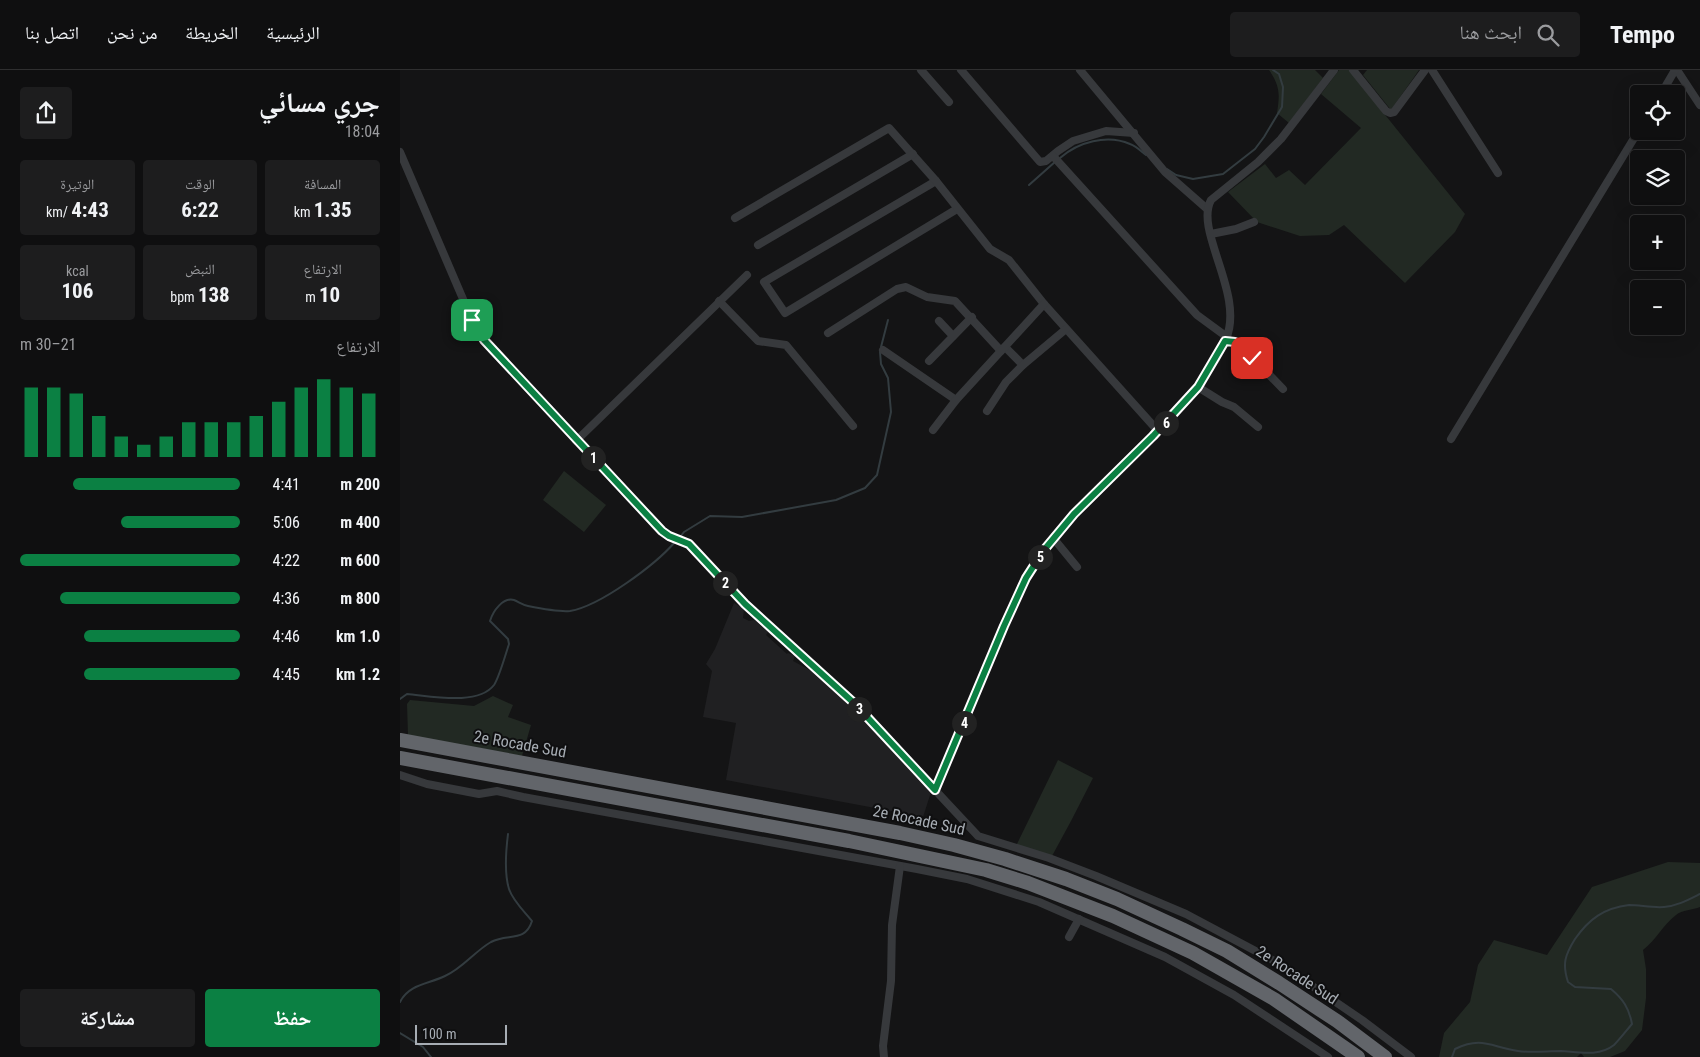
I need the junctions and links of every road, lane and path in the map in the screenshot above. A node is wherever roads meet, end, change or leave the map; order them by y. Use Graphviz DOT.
graph roads {
  1 [pos="921,70"];
  2 [pos="960,70"];
  3 [pos="1080,70"];
  4 [pos="1334,70"];
  5 [pos="1353,70"];
  6 [pos="1425,70"];
  7 [pos="1432,70"];
  8 [pos="1676,70"];
  9 [pos="1667,85"];
  10 [pos="949,102"];
  11 [pos="1700,105"];
  12 [pos="1134,133"];
  13 [pos="1633,140"];
  14 [pos="400,152"];
  15 [pos="913,154"];
  16 [pos="1053,156"];
  17 [pos="1498,172"];
  18 [pos="936,181"];
  19 [pos="1206,208"];
  20 [pos="957,209"];
  21 [pos="735,218"];
  22 [pos="1254,222"];
  23 [pos="1211,234"];
  24 [pos="758,245"];
  25 [pos="747,275"];
  26 [pos="719,301"];
  27 [pos="1044,304"];
  28 [pos="972,317"];
  29 [pos="939,321"];
  30 [pos="1066,329"];
  31 [pos="828,333"];
  32 [pos="953,336"];
  33 [pos="1226,339"];
  34 [pos="1003,349"];
  35 [pos="883,350"];
  36 [pos="929,361"];
  37 [pos="1023,365"];
  38 [pos="1198,387"];
  39 [pos="1283,389"];
  40 [pos="956,400"];
  41 [pos="987,411"];
  42 [pos="853,426"];
  43 [pos="1258,427"];
  44 [pos="933,430"];
  45 [pos="1158,431"];
  46 [pos="1450,439"];
  47 [pos="576,441"];
  48 [pos="1054,539"];
  49 [pos="1077,567"];
  50 [pos="400,740"];
  51 [pos="400,758"];
  52 [pos="400,775"];
  53 [pos="935,790"];
  54 [pos="900,866"];
  55 [pos="1079,919"];
  56 [pos="1069,937"];
  57 [pos="884,1057"];
  58 [pos="1328,1057"];
  59 [pos="1358,1057"];
  60 [pos="1385,1057"];
  61 [pos="1411,1057"];
  1 -- 10 [label="street"];
  2 -- 16 [label="street"];
  3 -- 12 [label="street"];
  4 -- 19 [label="street"];
  5 -- 6 [label="street"];
  7 -- 17 [label="street"];
  8 -- 9 [label="street"];
  8 -- 11 [label="street"];
  12 -- 16 [label="street"];
  12 -- 19 [label="street"];
  13 -- 46 [label="street"];
  14 -- 47 [label="street"];
  15 -- 18 [label="street"];
  15 -- 21 [label="street"];
  15 -- 24 [label="street"];
  16 -- 33 [label="street"];
  18 -- 20 [label="street"];
  18 -- 20 [label="street"];
  19 -- 23 [label="street"];
  20 -- 27 [label="street"];
  22 -- 23 [label="street"];
  23 -- 33 [label="street"];
  25 -- 26 [label="street"];
  26 -- 42 [label="street"];
  26 -- 47 [label="street"];
  27 -- 30 [label="street"];
  27 -- 34 [label="street"];
  28 -- 31 [label="street"];
  28 -- 32 [label="street"];
  28 -- 34 [label="street"];
  29 -- 32 [label="street"];
  30 -- 37 [label="street"];
  30 -- 45 [label="street"];
  32 -- 36 [label="street"];
  33 -- 38 [label="street"];
  33 -- 39 [label="street"];
  34 -- 37 [label="street"];
  34 -- 40 [label="street"];
  35 -- 40 [label="street"];
  37 -- 41 [label="street"];
  38 -- 43 [label="street"];
  38 -- 45 [label="street"];
  40 -- 44 [label="street"];
  45 -- 48 [label="street"];
  47 -- 53 [label="street"];
  48 -- 49 [label="street"];
  48 -- 53 [label="street"];
  50 -- 60 [label="highway, 2e Rocade Sud"];
  51 -- 59 [label="highway, 2e Rocade Sud"];
  52 -- 54 [label="street"];
  53 -- 61 [label="street"];
  54 -- 55 [label="street"];
  54 -- 57 [label="street"];
  55 -- 56 [label="street"];
  55 -- 58 [label="street"];
}
